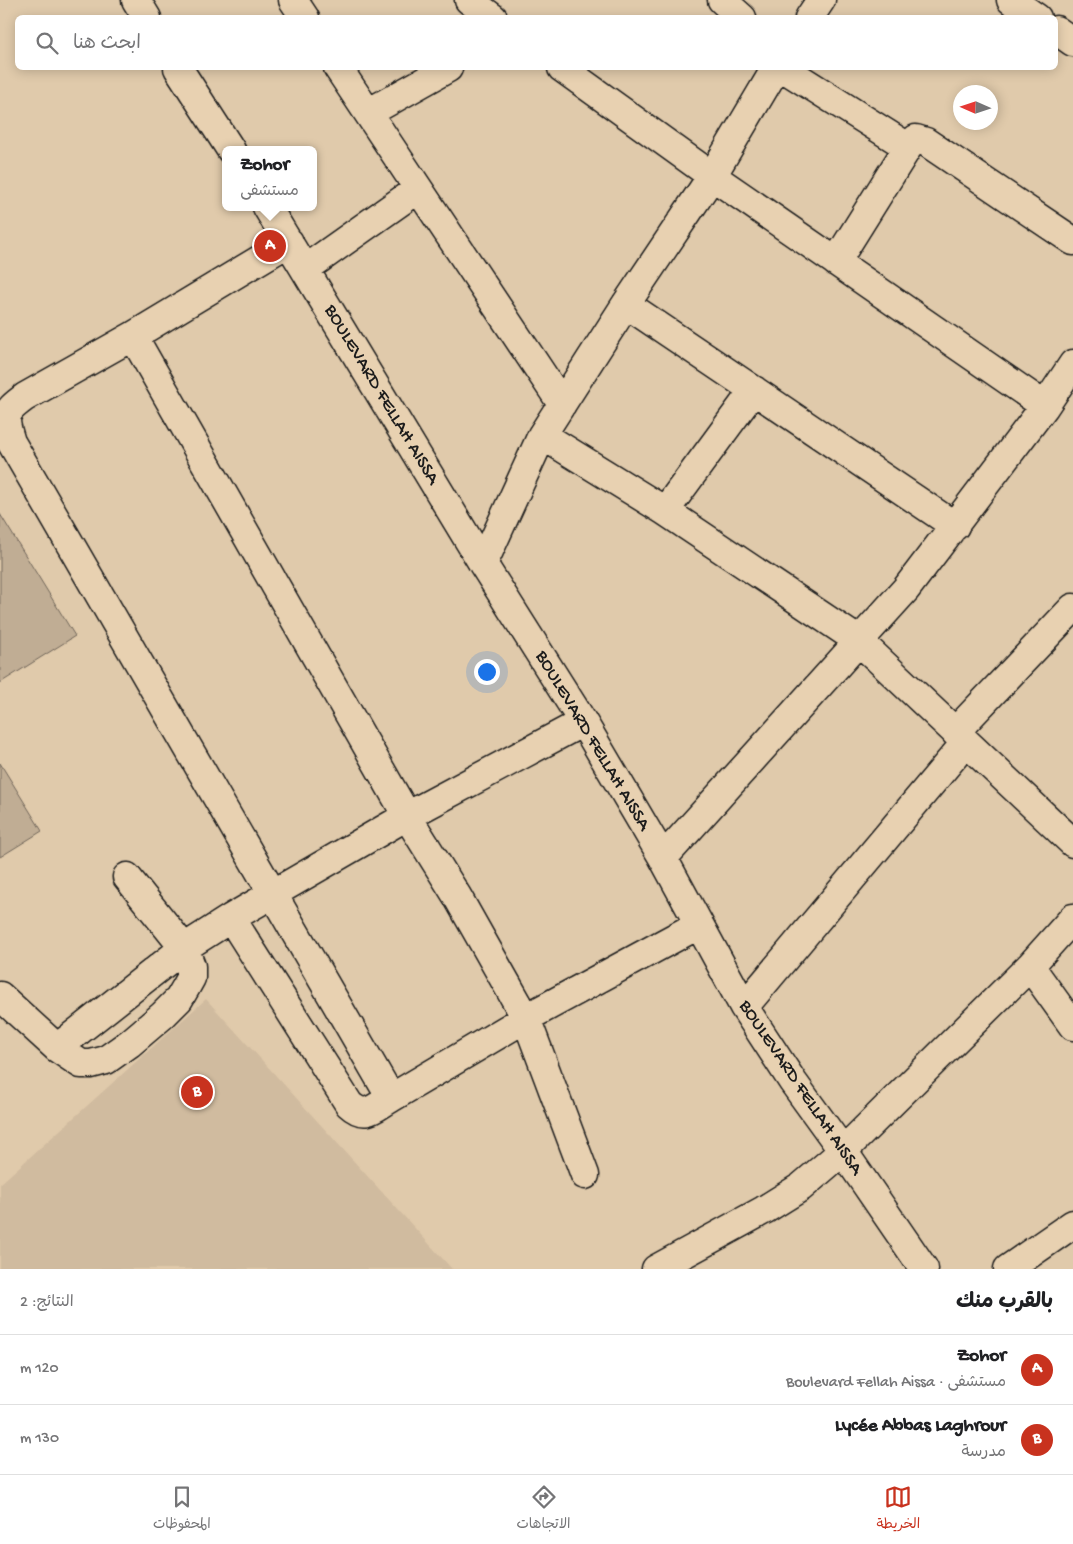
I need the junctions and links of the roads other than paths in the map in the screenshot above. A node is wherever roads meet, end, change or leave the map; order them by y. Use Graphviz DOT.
graph roads {
  1 [pos="136,0"];
  2 [pos="294,0"];
  3 [pos="469,0"];
  4 [pos="722,0"];
  5 [pos="821,0"];
  6 [pos="1010,0"];
  7 [pos="145,15"];
  8 [pos="303,15"];
  9 [pos="489,15"];
  10 [pos="739,15"];
  11 [pos="811,15"];
  12 [pos="1032,15"];
  13 [pos="1058,31"];
  14 [pos="1073,42"];
  15 [pos="179,70"];
  16 [pos="339,70"];
  17 [pos="444,70"];
  18 [pos="565,70"];
  19 [pos="775,70"];
  20 [pos="785,70"];
  21 [pos="368,113"];
  22 [pos="228,146"];
  23 [pos="908,147"];
  24 [pos="712,176"];
  25 [pos="418,189"];
  26 [pos="270,211"];
  27 [pos="1073,241"];
  28 [pos="289,242"];
  29 [pos="836,262"];
  30 [pos="305,269"];
  31 [pos="626,304"];
  32 [pos="133,336"];
  33 [pos="1073,364"];
  34 [pos="754,390"];
  35 [pos="562,404"];
  36 [pos="1044,406"];
  37 [pos="542,435"];
  38 [pos="665,511"];
  39 [pos="955,526"];
  40 [pos="483,564"];
  41 [pos="1073,608"];
  42 [pos="859,641"];
  43 [pos="583,722"];
  44 [pos="960,737"];
  45 [pos="407,816"];
  46 [pos="1073,843"];
  47 [pos="663,858"];
  48 [pos="127,877"];
  49 [pos="272,893"];
  50 [pos="231,918"];
  51 [pos="1073,918"];
  52 [pos="698,925"];
  53 [pos="184,948"];
  54 [pos="1030,966"];
  55 [pos="0,996"];
  56 [pos="744,1007"];
  57 [pos="526,1018"];
  58 [pos="1073,1026"];
  59 [pos="57,1048"];
  60 [pos="391,1098"];
  61 [pos="843,1151"];
  62 [pos="586,1175"];
  63 [pos="1073,1224"];
  64 [pos="656,1269"];
  65 [pos="924,1269"];
  66 [pos="1008,1269"];
  1 -- 7 [label="street"];
  2 -- 8 [label="street"];
  3 -- 9 [label="street"];
  4 -- 10 [label="street"];
  5 -- 11 [label="street"];
  6 -- 12 [label="street"];
  13 -- 14 [label="street"];
  15 -- 22 [label="street"];
  16 -- 21 [label="street"];
  17 -- 21 [label="street"];
  18 -- 24 [label="street"];
  19 -- 24 [label="street"];
  20 -- 23 [label="street"];
  21 -- 25 [label="street"];
  23 -- 27 [label="street"];
  23 -- 29 [label="street"];
  24 -- 29 [label="street"];
  24 -- 31 [label="street"];
  25 -- 30 [label="street"];
  25 -- 35 [label="street"];
  26 -- 28 [label="street, BOULEVARD FELLAH AISSA"];
  28 -- 30 [label="street, BOULEVARD FELLAH AISSA"];
  28 -- 32 [label="street"];
  29 -- 36 [label="street"];
  30 -- 40 [label="street, BOULEVARD FELLAH AISSA"];
  31 -- 34 [label="street"];
  31 -- 35 [label="street"];
  32 -- 45 [label="street"];
  32 -- 49 [label="street"];
  33 -- 36 [label="street"];
  34 -- 38 [label="street"];
  34 -- 39 [label="street"];
  35 -- 37 [label="street"];
  36 -- 39 [label="street"];
  37 -- 38 [label="street"];
  37 -- 40 [label="street"];
  38 -- 42 [label="street"];
  39 -- 42 [label="street"];
  40 -- 43 [label="street, BOULEVARD FELLAH AISSA"];
  41 -- 44 [label="street"];
  42 -- 44 [label="street"];
  42 -- 47 [label="street"];
  43 -- 45 [label="street"];
  43 -- 47 [label="street, BOULEVARD FELLAH AISSA"];
  44 -- 46 [label="street"];
  44 -- 56 [label="street"];
  45 -- 49 [label="street"];
  45 -- 57 [label="street"];
  47 -- 52 [label="street, BOULEVARD FELLAH AISSA"];
  48 -- 53 [label="street"];
  49 -- 50 [label="street"];
  49 -- 60 [label="street"];
  50 -- 53 [label="street"];
  50 -- 60 [label="street"];
  51 -- 54 [label="street"];
  52 -- 56 [label="street, BOULEVARD FELLAH AISSA"];
  52 -- 57 [label="street"];
  53 -- 59 [label="street"];
  53 -- 59 [label="street"];
  54 -- 58 [label="street"];
  54 -- 61 [label="street"];
  55 -- 59 [label="street"];
  56 -- 61 [label="street, BOULEVARD FELLAH AISSA"];
  57 -- 60 [label="street"];
  57 -- 62 [label="street"];
  61 -- 64 [label="street"];
  61 -- 65 [label="street, BOULEVARD FELLAH AISSA"];
  63 -- 66 [label="street"];
}
